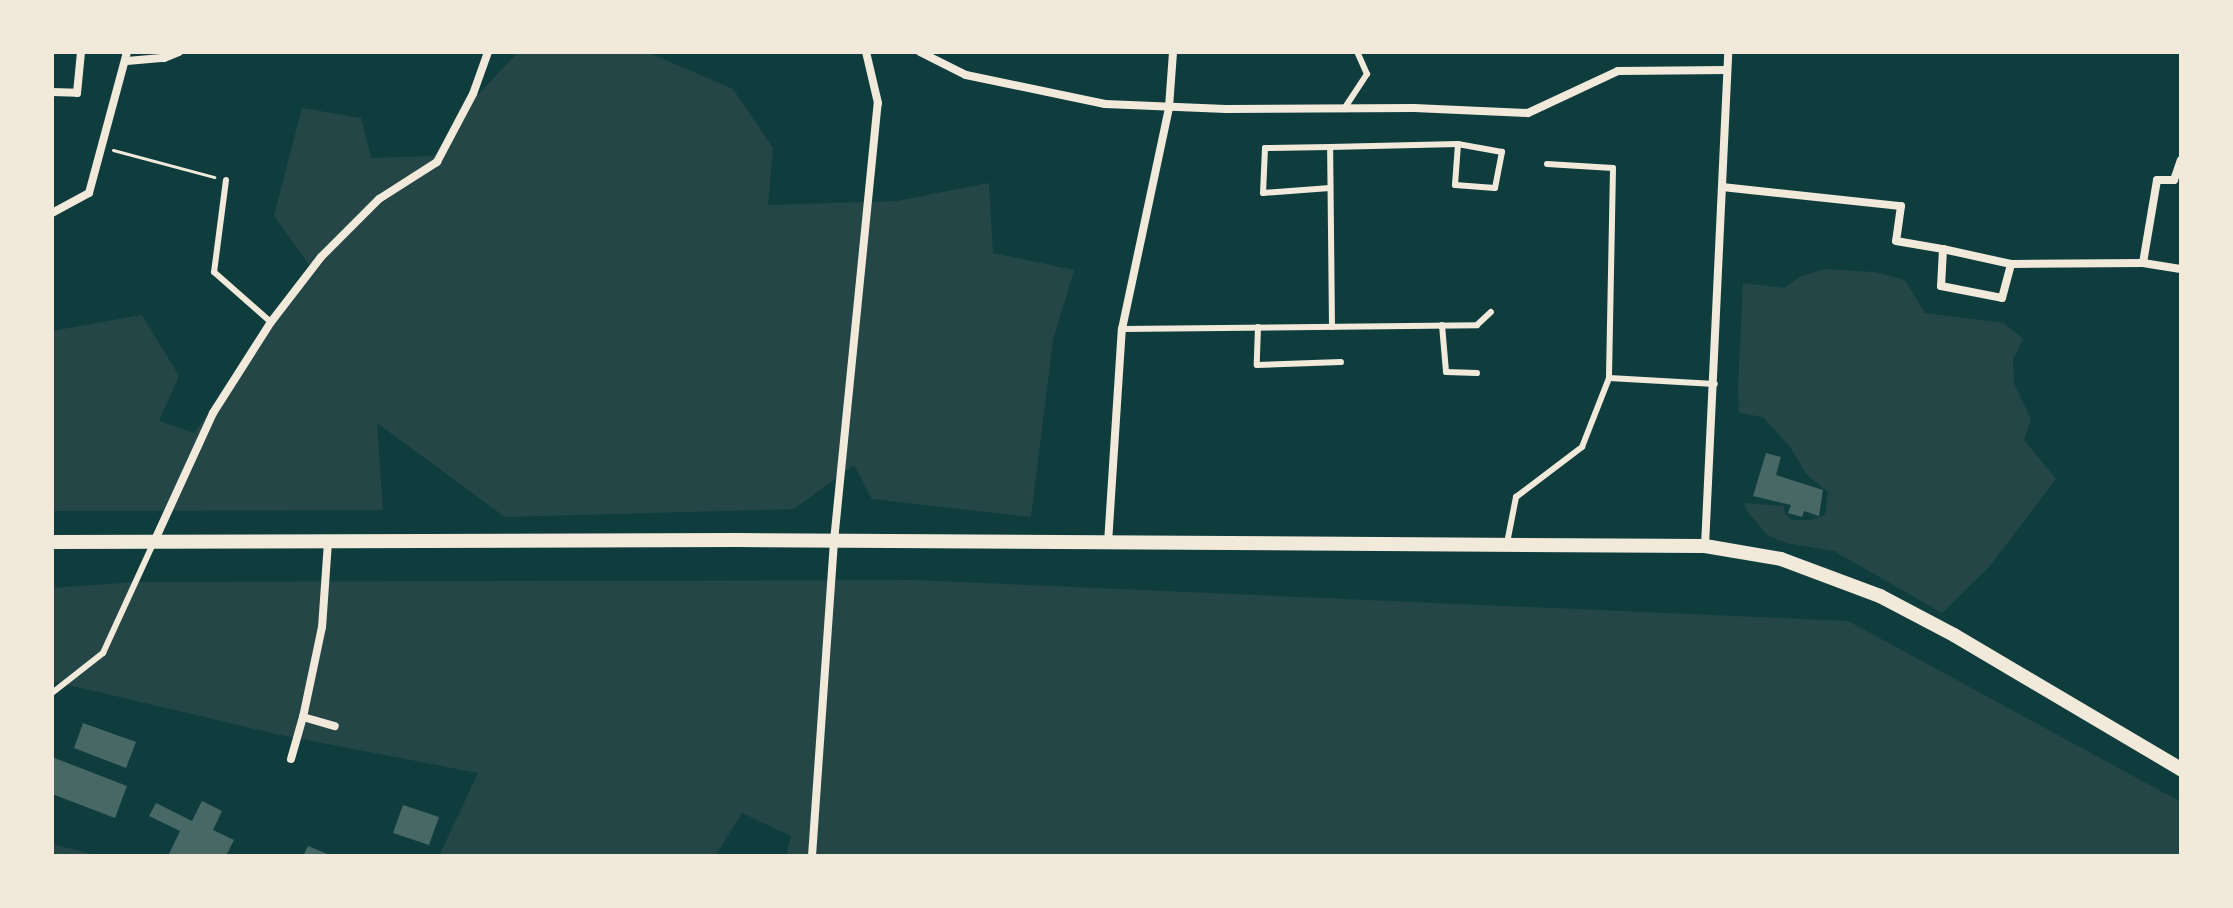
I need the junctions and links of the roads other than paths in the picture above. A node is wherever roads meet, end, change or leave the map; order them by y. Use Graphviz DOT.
graph roads {
  1 [pos="81,52"];
  2 [pos="179,52"];
  3 [pos="488,52"];
  4 [pos="866,52"];
  5 [pos="920,52"];
  6 [pos="1173,52"];
  7 [pos="1357,52"];
  8 [pos="1728,52"];
  9 [pos="127,56"];
  10 [pos="1727,70"];
  11 [pos="52,92"];
  12 [pos="1169,107"];
  13 [pos="1344,109"];
  14 [pos="1458,144"];
  15 [pos="1330,147"];
  16 [pos="2181,160"];
  17 [pos="1547,164"];
  18 [pos="226,180"];
  19 [pos="1722,187"];
  20 [pos="1330,188"];
  21 [pos="52,213"];
  22 [pos="1943,249"];
  23 [pos="2143,263"];
  24 [pos="2011,264"];
  25 [pos="2181,269"];
  26 [pos="1491,312"];
  27 [pos="271,322"];
  28 [pos="1442,325"];
  29 [pos="1258,327"];
  30 [pos="1332,327"];
  31 [pos="1122,329"];
  32 [pos="1341,362"];
  33 [pos="1477,373"];
  34 [pos="1609,378"];
  35 [pos="1715,384"];
  36 [pos="834,541"];
  37 [pos="52,542"];
  38 [pos="154,542"];
  39 [pos="328,542"];
  40 [pos="1108,543"];
  41 [pos="1507,543"];
  42 [pos="1705,546"];
  43 [pos="52,693"];
  44 [pos="303,717"];
  45 [pos="335,726"];
  46 [pos="291,759"];
  47 [pos="2181,769"];
  48 [pos="812,856"];
  1 -- 11 [label="street"];
  2 -- 9 [label="street"];
  3 -- 27 [label="street"];
  4 -- 36 [label="street"];
  5 -- 12 [label="street"];
  6 -- 12 [label="street"];
  7 -- 13 [label="lane"];
  8 -- 10 [label="street"];
  9 -- 21 [label="street"];
  10 -- 13 [label="street"];
  10 -- 19 [label="street"];
  12 -- 13 [label="street"];
  12 -- 31 [label="street"];
  14 -- 14 [label="lane"];
  14 -- 15 [label="lane"];
  15 -- 20 [label="lane"];
  15 -- 20 [label="lane"];
  16 -- 23 [label="street"];
  17 -- 34 [label="lane"];
  18 -- 27 [label="lane"];
  19 -- 22 [label="street"];
  19 -- 35 [label="street"];
  20 -- 30 [label="lane"];
  22 -- 24 [label="street"];
  22 -- 24 [label="street"];
  23 -- 24 [label="street"];
  23 -- 25 [label="street"];
  26 -- 28 [label="lane"];
  27 -- 38 [label="street"];
  28 -- 30 [label="lane"];
  28 -- 33 [label="lane"];
  29 -- 30 [label="lane"];
  29 -- 31 [label="lane"];
  29 -- 32 [label="lane"];
  31 -- 40 [label="street"];
  34 -- 35 [label="lane"];
  34 -- 41 [label="lane"];
  35 -- 42 [label="street"];
  36 -- 39 [label="street"];
  36 -- 40 [label="street"];
  36 -- 48 [label="street"];
  37 -- 38 [label="street"];
  38 -- 39 [label="street"];
  38 -- 43 [label="lane"];
  39 -- 44 [label="street"];
  40 -- 41 [label="street"];
  41 -- 42 [label="street"];
  42 -- 47 [label="street"];
  44 -- 45 [label="street"];
  44 -- 46 [label="street"];
}
